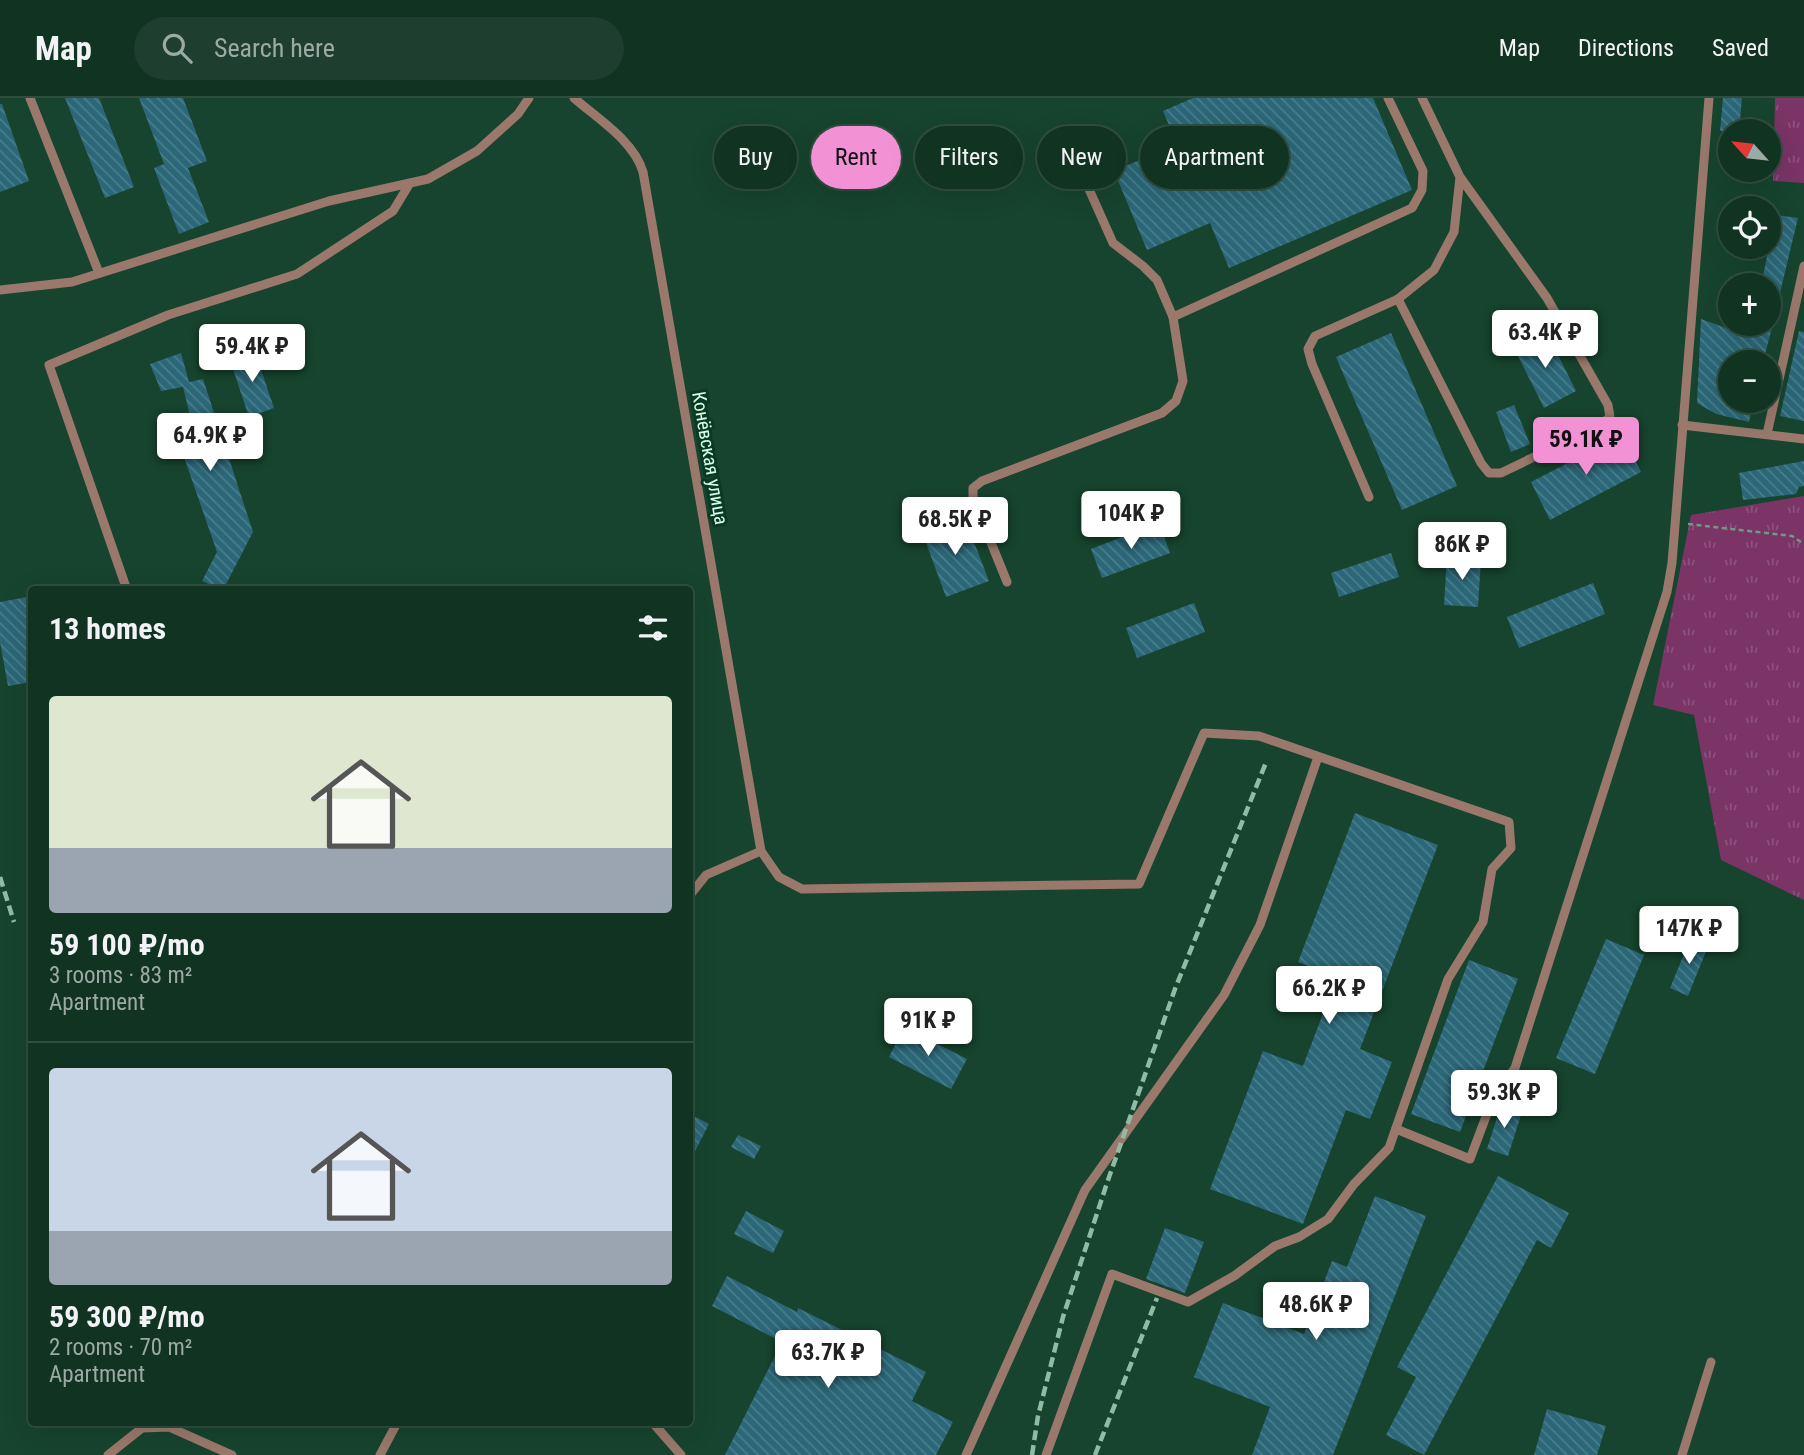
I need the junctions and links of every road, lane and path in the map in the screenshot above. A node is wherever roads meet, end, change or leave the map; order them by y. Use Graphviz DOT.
graph roads {
  1 [pos="30,98"];
  2 [pos="529,98"];
  3 [pos="574,98"];
  4 [pos="1388,98"];
  5 [pos="1422,98"];
  6 [pos="1709,98"];
  7 [pos="1460,177"];
  8 [pos="410,183"];
  9 [pos="1089,189"];
  10 [pos="1804,266"];
  11 [pos="99,273"];
  12 [pos="0,290"];
  13 [pos="1398,299"];
  14 [pos="1173,317"];
  15 [pos="1682,425"];
  16 [pos="1767,434"];
  17 [pos="1804,439"];
  18 [pos="1369,497"];
  19 [pos="1675,523"];
  20 [pos="1804,544"];
  21 [pos="1007,582"];
  22 [pos="126,586"];
  23 [pos="1318,757"];
  24 [pos="761,851"];
  25 [pos="693,891"];
  26 [pos="1396,1129"];
  27 [pos="1711,1362"];
  28 [pos="395,1426"];
  29 [pos="656,1426"];
  30 [pos="108,1455"];
  31 [pos="232,1455"];
  32 [pos="380,1455"];
  33 [pos="681,1455"];
  34 [pos="966,1455"];
  35 [pos="1046,1455"];
  36 [pos="1682,1455"];
  1 -- 11 [label="lane"];
  2 -- 8 [label="lane"];
  3 -- 24 [label="lane, Конёвская улица"];
  4 -- 14 [label="lane"];
  5 -- 7 [label="lane"];
  6 -- 15 [label="lane"];
  7 -- 13 [label="lane"];
  7 -- 13 [label="lane"];
  8 -- 11 [label="lane"];
  8 -- 22 [label="lane"];
  9 -- 14 [label="lane"];
  10 -- 16 [label="lane"];
  11 -- 12 [label="lane"];
  13 -- 18 [label="lane"];
  14 -- 21 [label="lane"];
  15 -- 16 [label="lane"];
  15 -- 19 [label="lane"];
  16 -- 17 [label="lane"];
  19 -- 20 [label="path"];
  19 -- 26 [label="lane"];
  23 -- 24 [label="lane"];
  23 -- 26 [label="lane"];
  23 -- 34 [label="lane"];
  24 -- 25 [label="lane"];
  26 -- 35 [label="lane"];
  27 -- 36 [label="lane"];
  28 -- 32 [label="lane"];
  29 -- 33 [label="lane"];
  30 -- 31 [label="lane"];
}
